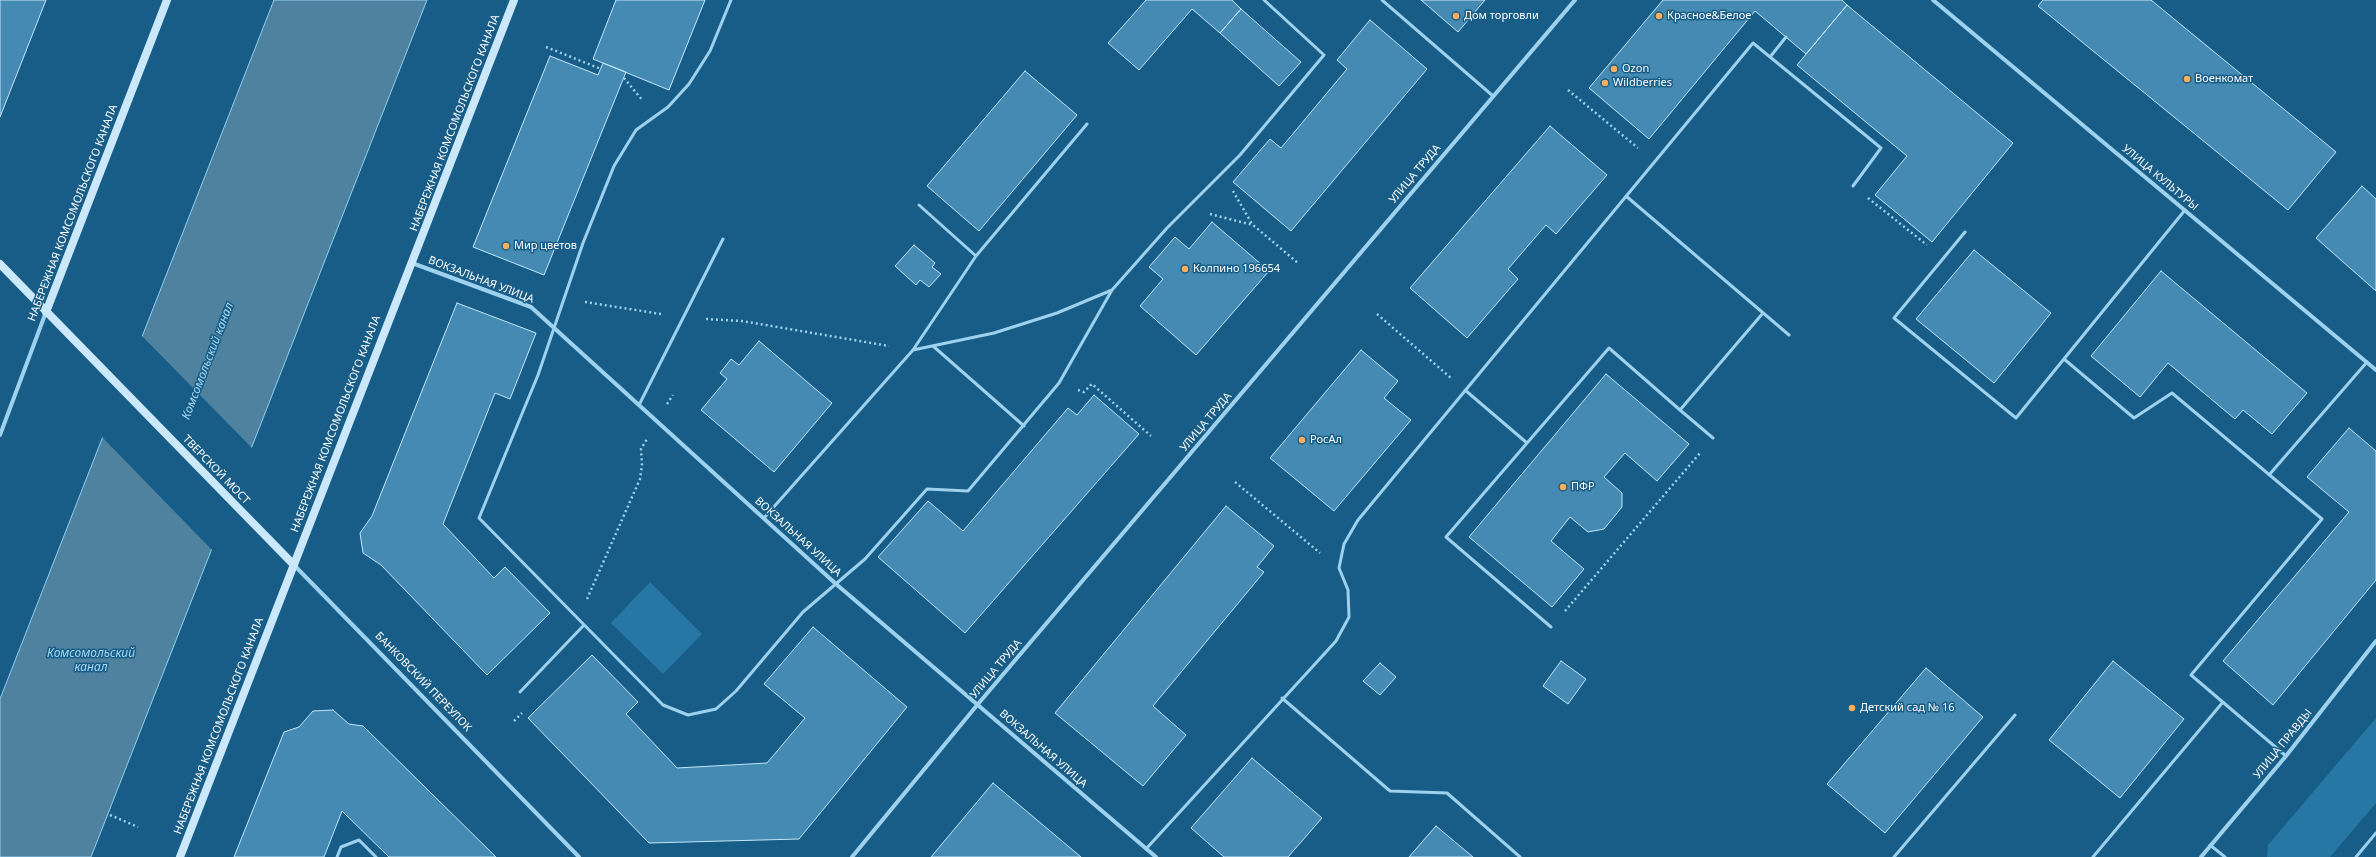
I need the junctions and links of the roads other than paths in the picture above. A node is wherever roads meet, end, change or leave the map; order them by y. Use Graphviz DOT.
graph roads {
  1 [pos="167,0"];
  2 [pos="514,0"];
  3 [pos="730,0"];
  4 [pos="1264,0"];
  5 [pos="1382,0"];
  6 [pos="1575,0"];
  7 [pos="1933,0"];
  8 [pos="1786,37"];
  9 [pos="1770,57"];
  10 [pos="1493,96"];
  11 [pos="1087,124"];
  12 [pos="1853,186"];
  13 [pos="1626,196"];
  14 [pos="919,205"];
  15 [pos="2186,210"];
  16 [pos="1965,232"];
  17 [pos="723,239"];
  18 [pos="976,256"];
  19 [pos="412,263"];
  20 [pos="0,264"];
  21 [pos="1112,290"];
  22 [pos="46,312"];
  23 [pos="1763,313"];
  24 [pos="554,328"];
  25 [pos="1789,335"];
  26 [pos="933,346"];
  27 [pos="913,350"];
  28 [pos="2064,359"];
  29 [pos="2367,362"];
  30 [pos="2376,370"];
  31 [pos="1465,390"];
  32 [pos="639,405"];
  33 [pos="1680,410"];
  34 [pos="1024,426"];
  35 [pos="0,435"];
  36 [pos="1713,438"];
  37 [pos="1527,443"];
  38 [pos="2270,474"];
  39 [pos="764,518"];
  40 [pos="252,522"];
  41 [pos="294,565"];
  42 [pos="836,584"];
  43 [pos="584,625"];
  44 [pos="1551,627"];
  45 [pos="2376,641"];
  46 [pos="520,692"];
  47 [pos="1282,698"];
  48 [pos="2223,702"];
  49 [pos="978,704"];
  50 [pos="2015,715"];
  51 [pos="2286,756"];
  52 [pos="2376,833"];
  53 [pos="2210,845"];
  54 [pos="1146,849"];
  55 [pos="180,857"];
  56 [pos="337,857"];
  57 [pos="376,857"];
  58 [pos="579,857"];
  59 [pos="852,857"];
  60 [pos="1156,857"];
  61 [pos="1520,857"];
  62 [pos="1894,857"];
  63 [pos="2093,857"];
  64 [pos="2201,857"];
  65 [pos="2225,857"];
  66 [pos="2356,857"];
  1 -- 22 [label="street, НАБЕРЕЖНАЯ КОМСОМОЛЬСКОГО КАНАЛА"];
  2 -- 19 [label="street, НАБЕРЕЖНАЯ КОМСОМОЛЬСКОГО КАНАЛА"];
  3 -- 24 [label="lane"];
  4 -- 21 [label="lane"];
  5 -- 10 [label="lane"];
  6 -- 10 [label="street, УЛИЦА ТРУДА"];
  7 -- 15 [label="street, УЛИЦА КУЛЬТУРЫ"];
  8 -- 9 [label="lane"];
  9 -- 12 [label="lane"];
  9 -- 13 [label="lane"];
  10 -- 49 [label="street, УЛИЦА ТРУДА"];
  11 -- 18 [label="lane"];
  13 -- 23 [label="lane"];
  13 -- 31 [label="lane"];
  14 -- 18 [label="lane"];
  15 -- 28 [label="lane"];
  15 -- 29 [label="street, УЛИЦА КУЛЬТУРЫ"];
  16 -- 28 [label="lane"];
  17 -- 32 [label="lane"];
  18 -- 27 [label="lane"];
  19 -- 24 [label="street, ВОКЗАЛЬНАЯ УЛИЦА"];
  19 -- 41 [label="street, НАБЕРЕЖНАЯ КОМСОМОЛЬСКОГО КАНАЛА"];
  20 -- 22 [label="street, ТВЕРСКОЙ МОСТ"];
  21 -- 26 [label="lane"];
  21 -- 34 [label="lane"];
  22 -- 35 [label="street, НАБЕРЕЖНАЯ КОМСОМОЛЬСКОГО КАНАЛА"];
  22 -- 40 [label="street, ТВЕРСКОЙ МОСТ"];
  23 -- 25 [label="lane"];
  23 -- 33 [label="lane"];
  24 -- 32 [label="street, ВОКЗАЛЬНАЯ УЛИЦА"];
  24 -- 43 [label="lane"];
  26 -- 27 [label="lane"];
  26 -- 34 [label="lane"];
  27 -- 39 [label="lane"];
  28 -- 38 [label="lane"];
  29 -- 30 [label="street, УЛИЦА КУЛЬТУРЫ"];
  29 -- 38 [label="lane"];
  31 -- 37 [label="lane"];
  31 -- 47 [label="lane"];
  32 -- 39 [label="street, ВОКЗАЛЬНАЯ УЛИЦА"];
  33 -- 36 [label="lane"];
  33 -- 37 [label="lane"];
  34 -- 42 [label="lane"];
  37 -- 44 [label="lane"];
  38 -- 48 [label="lane"];
  39 -- 42 [label="street, ВОКЗАЛЬНАЯ УЛИЦА"];
  40 -- 41 [label="street, БАНКОВСКИЙ ПЕРЕУЛОК"];
  41 -- 55 [label="street, НАБЕРЕЖНАЯ КОМСОМОЛЬСКОГО КАНАЛА"];
  41 -- 58 [label="street, БАНКОВСКИЙ ПЕРЕУЛОК"];
  42 -- 43 [label="lane"];
  42 -- 49 [label="street, ВОКЗАЛЬНАЯ УЛИЦА"];
  43 -- 46 [label="lane"];
  45 -- 51 [label="street, УЛИЦА ПРАВДЫ"];
  47 -- 54 [label="lane"];
  47 -- 61 [label="lane"];
  48 -- 51 [label="lane"];
  48 -- 63 [label="lane"];
  49 -- 54 [label="street, ВОКЗАЛЬНАЯ УЛИЦА"];
  49 -- 59 [label="street, УЛИЦА ТРУДА"];
  50 -- 62 [label="lane"];
  51 -- 53 [label="street, УЛИЦА ПРАВДЫ"];
  52 -- 66 [label="lane"];
  53 -- 64 [label="street, УЛИЦА ПРАВДЫ"];
  53 -- 65 [label="lane"];
  54 -- 60 [label="street, ВОКЗАЛЬНАЯ УЛИЦА"];
  56 -- 57 [label="lane"];
}
